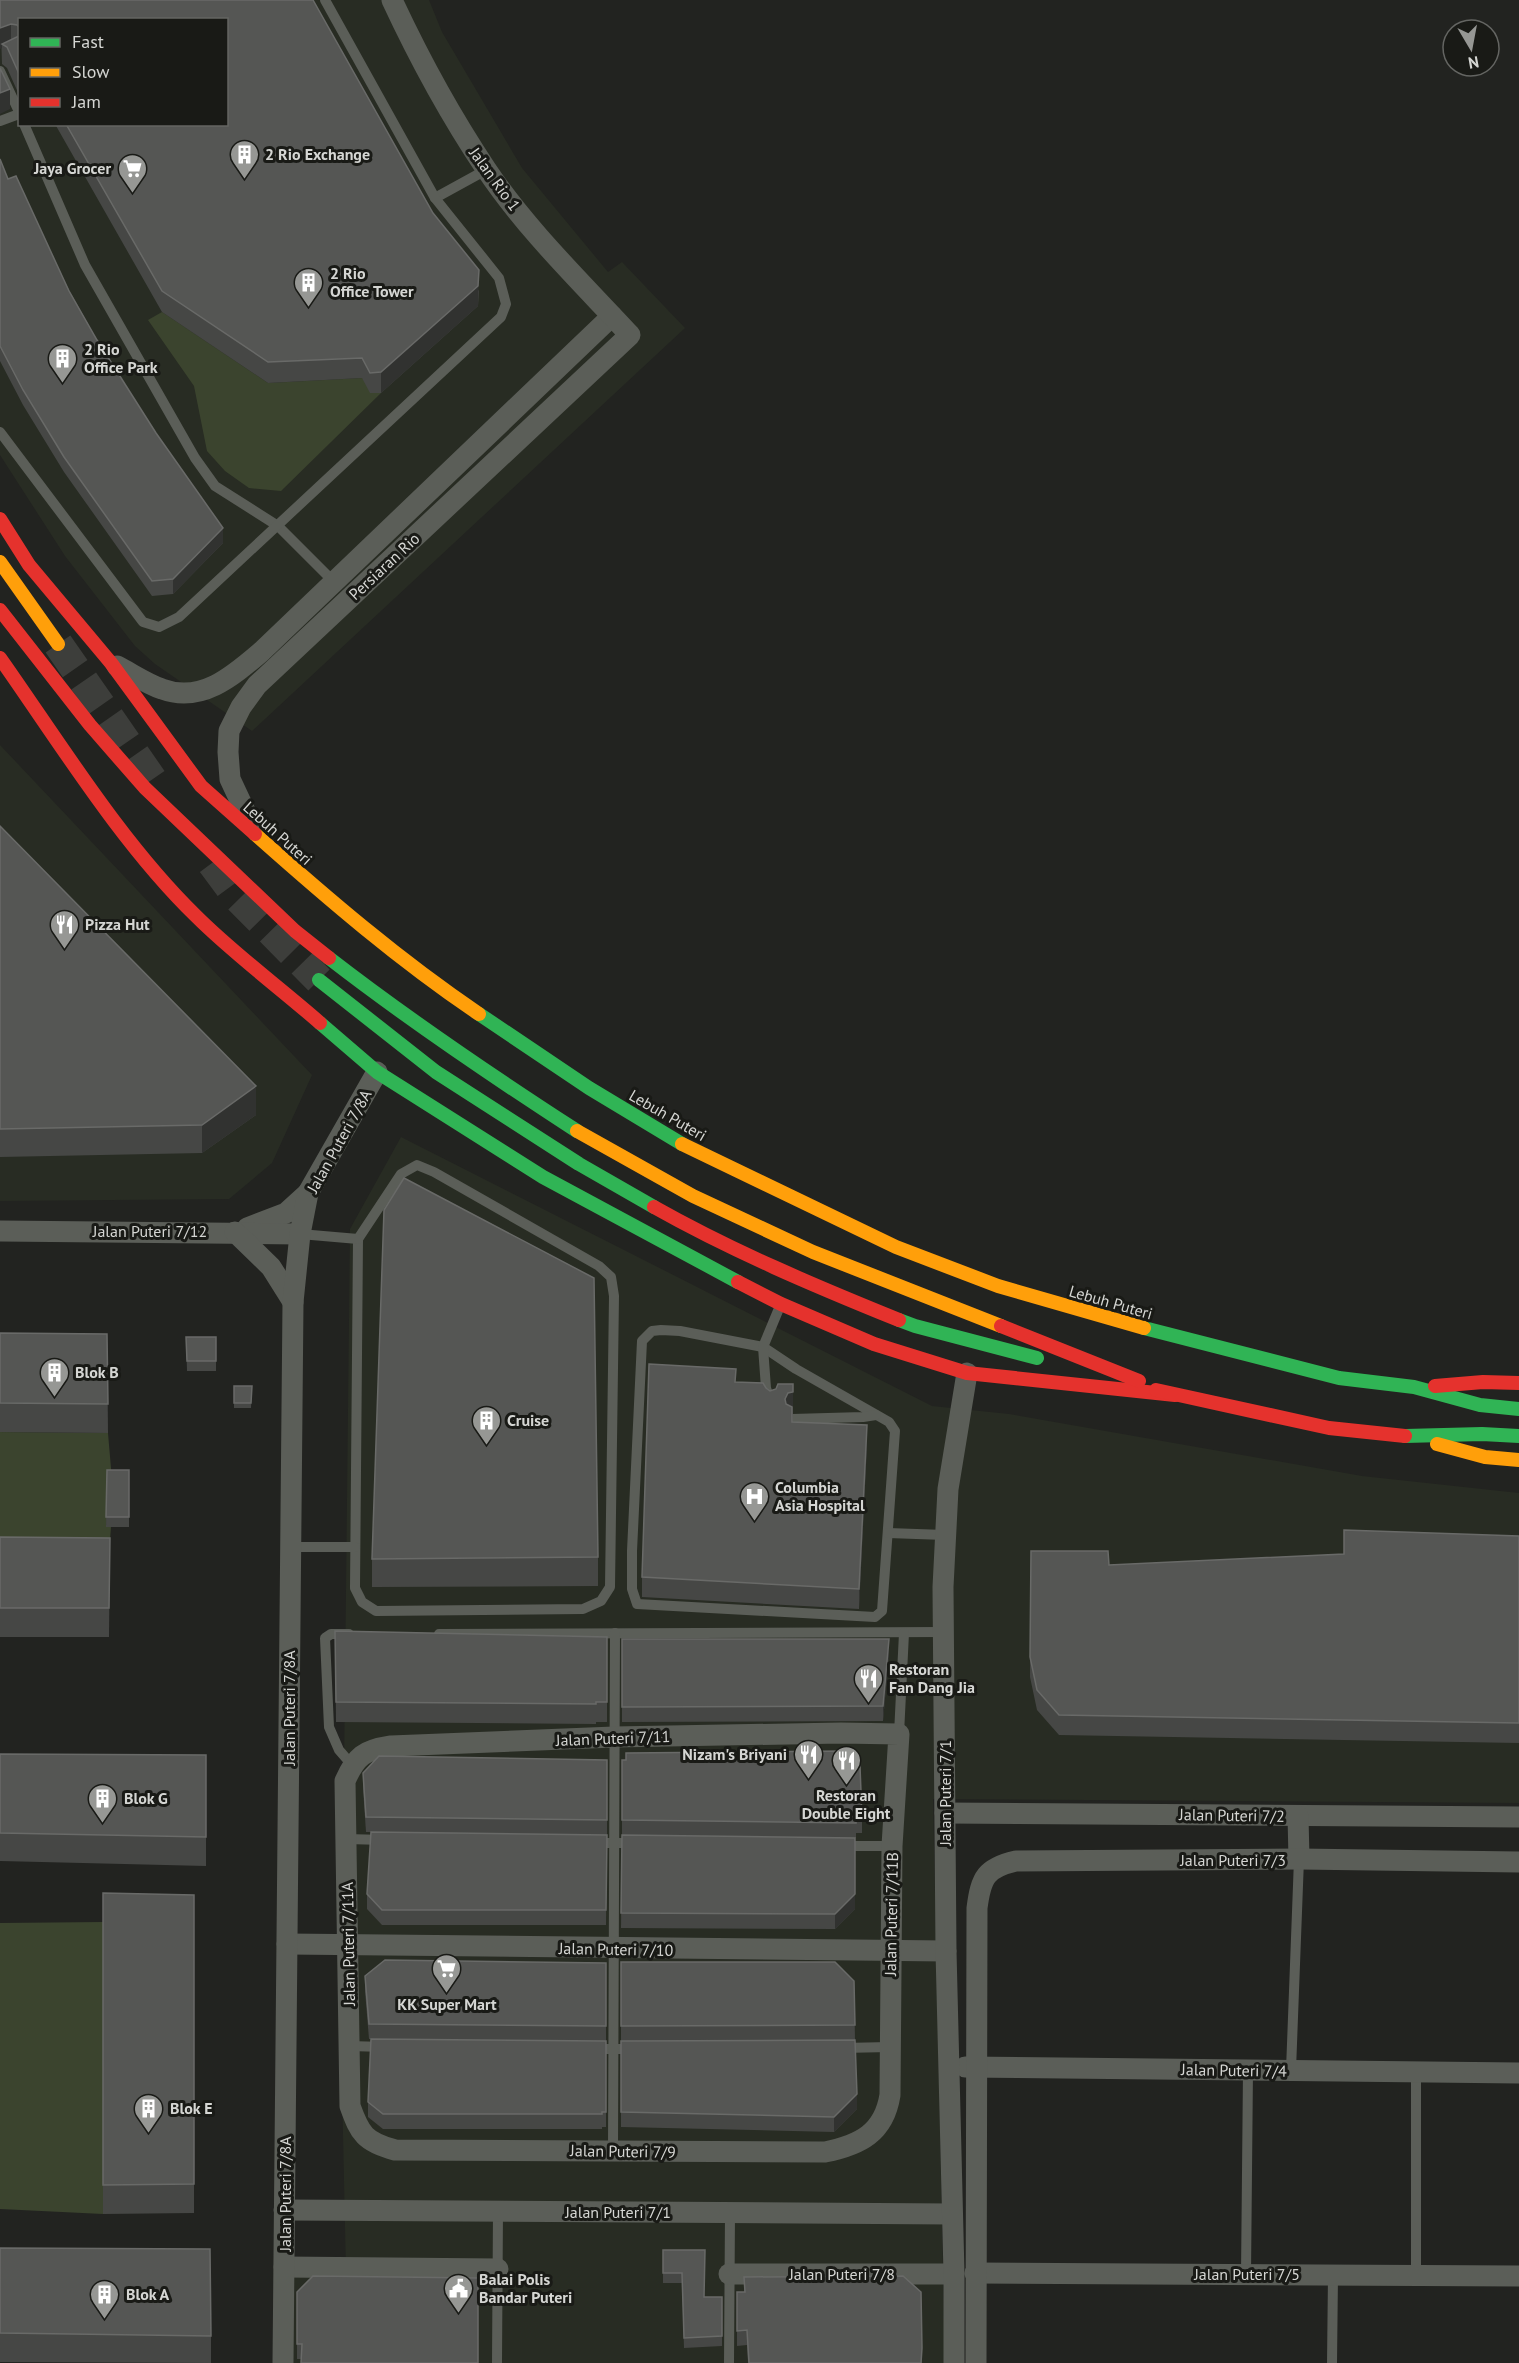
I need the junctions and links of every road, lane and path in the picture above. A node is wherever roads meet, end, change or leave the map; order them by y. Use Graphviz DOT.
graph roads {
  1 [pos="325,0"];
  2 [pos="392,0"];
  3 [pos="0,71"];
  4 [pos="18,110"];
  5 [pos="18,115"];
  6 [pos="0,121"];
  7 [pos="25,126"];
  8 [pos="486,170"];
  9 [pos="435,198"];
  10 [pos="612,316"];
  11 [pos="630,335"];
  12 [pos="0,432"];
  13 [pos="0,519"];
  14 [pos="279,526"];
  15 [pos="0,562"];
  16 [pos="334,582"];
  17 [pos="350,598"];
  18 [pos="1,612"];
  19 [pos="58,644"];
  20 [pos="0,658"];
  21 [pos="111,663"];
  22 [pos="256,834"];
  23 [pos="319,981"];
  24 [pos="377,1072"];
  25 [pos="308,1193"];
  26 [pos="0,1231"];
  27 [pos="235,1232"];
  28 [pos="300,1234"];
  29 [pos="358,1239"];
  30 [pos="293,1302"];
  31 [pos="781,1304"];
  32 [pos="763,1347"];
  33 [pos="967,1373"];
  34 [pos="1519,1383"];
  35 [pos="1414,1388"];
  36 [pos="1175,1395"];
  37 [pos="771,1403"];
  38 [pos="1519,1409"];
  39 [pos="876,1415"];
  40 [pos="792,1419"];
  41 [pos="1405,1436"];
  42 [pos="1519,1436"];
  43 [pos="1519,1460"];
  44 [pos="888,1533"];
  45 [pos="945,1535"];
  46 [pos="290,1547"];
  47 [pos="355,1547"];
  48 [pos="943,1632"];
  49 [pos="615,1633"];
  50 [pos="904,1633"];
  51 [pos="355,1634"];
  52 [pos="426,1634"];
  53 [pos="898,1734"];
  54 [pos="614,1737"];
  55 [pos="349,1773"];
  56 [pos="945,1813"];
  57 [pos="1298,1816"];
  58 [pos="1519,1817"];
  59 [pos="346,1839"];
  60 [pos="393,1840"];
  61 [pos="579,1842"];
  62 [pos="614,1843"];
  63 [pos="649,1843"];
  64 [pos="834,1846"];
  65 [pos="892,1846"];
  66 [pos="1299,1859"];
  67 [pos="1519,1862"];
  68 [pos="287,1944"];
  69 [pos="348,1946"];
  70 [pos="614,1949"];
  71 [pos="889,1950"];
  72 [pos="946,1951"];
  73 [pos="349,2046"];
  74 [pos="395,2047"];
  75 [pos="890,2047"];
  76 [pos="832,2048"];
  77 [pos="579,2049"];
  78 [pos="613,2049"];
  79 [pos="648,2049"];
  80 [pos="949,2066"];
  81 [pos="977,2066"];
  82 [pos="1248,2070"];
  83 [pos="1291,2070"];
  84 [pos="1416,2072"];
  85 [pos="1519,2073"];
  86 [pos="890,2095"];
  87 [pos="350,2106"];
  88 [pos="613,2151"];
  89 [pos="284,2210"];
  90 [pos="498,2211"];
  91 [pos="730,2213"];
  92 [pos="952,2214"];
  93 [pos="284,2267"];
  94 [pos="498,2269"];
  95 [pos="975,2273"];
  96 [pos="729,2274"];
  97 [pos="954,2274"];
  98 [pos="1246,2274"];
  99 [pos="1333,2275"];
  100 [pos="1416,2275"];
  101 [pos="1519,2276"];
  102 [pos="283,2363"];
  103 [pos="497,2363"];
  104 [pos="729,2363"];
  105 [pos="954,2363"];
  106 [pos="976,2363"];
  107 [pos="1332,2363"];
  1 -- 9 [label="lane"];
  2 -- 8 [label="street, Jalan Rio 1"];
  3 -- 4 [label="lane"];
  5 -- 6 [label="lane"];
  7 -- 14 [label="lane"];
  8 -- 9 [label="lane"];
  8 -- 10 [label="street, Jalan Rio 1"];
  9 -- 14 [label="lane"];
  10 -- 11 [label="street, Jalan Rio 1"];
  10 -- 16 [label="street, Persiaran Rio"];
  11 -- 17 [label="street, Persiaran Rio"];
  12 -- 14 [label="lane"];
  13 -- 21 [label="main road, Lebuh Puteri"];
  14 -- 16 [label="lane"];
  15 -- 19 [label="main road"];
  16 -- 17 [label="lane"];
  16 -- 21 [label="street, Persiaran Rio"];
  17 -- 22 [label="street, Persiaran Rio"];
  18 -- 36 [label="main road"];
  20 -- 24 [label="main road"];
  21 -- 22 [label="main road, Lebuh Puteri"];
  22 -- 35 [label="main road, Lebuh Puteri"];
  23 -- 36 [label="main road"];
  24 -- 25 [label="street, Jalan Puteri 7/8A"];
  24 -- 31 [label="main road"];
  25 -- 27 [label="street"];
  25 -- 28 [label="street, Jalan Puteri 7/8A"];
  26 -- 27 [label="street, Jalan Puteri 7/12"];
  27 -- 28 [label="street, Jalan Puteri 7/12"];
  27 -- 30 [label="street"];
  28 -- 29 [label="lane"];
  28 -- 30 [label="street, Jalan Puteri 7/8A"];
  29 -- 47 [label="lane"];
  29 -- 47 [label="lane"];
  30 -- 46 [label="street, Jalan Puteri 7/8A"];
  31 -- 32 [label="lane"];
  31 -- 33 [label="main road"];
  32 -- 37 [label="lane"];
  32 -- 39 [label="lane"];
  32 -- 44 [label="lane"];
  33 -- 36 [label="main road"];
  33 -- 45 [label="street, Jalan Puteri 7/1"];
  34 -- 35 [label="main road"];
  35 -- 38 [label="main road, Lebuh Puteri"];
  36 -- 41 [label="main road"];
  39 -- 40 [label="lane"];
  39 -- 44 [label="lane"];
  41 -- 42 [label="main road"];
  41 -- 43 [label="main road"];
  44 -- 45 [label="lane"];
  45 -- 48 [label="street, Jalan Puteri 7/1"];
  46 -- 47 [label="lane"];
  46 -- 68 [label="street, Jalan Puteri 7/8A"];
  48 -- 50 [label="lane"];
  48 -- 56 [label="street, Jalan Puteri 7/1"];
  49 -- 50 [label="lane"];
  49 -- 52 [label="lane"];
  49 -- 54 [label="lane"];
  50 -- 53 [label="lane"];
  51 -- 55 [label="lane"];
  53 -- 54 [label="street, Jalan Puteri 7/11"];
  53 -- 65 [label="street, Jalan Puteri 7/11B"];
  54 -- 55 [label="street, Jalan Puteri 7/11"];
  54 -- 62 [label="lane"];
  55 -- 59 [label="street, Jalan Puteri 7/11A"];
  56 -- 57 [label="street, Jalan Puteri 7/2"];
  56 -- 72 [label="street, Jalan Puteri 7/1"];
  57 -- 58 [label="street, Jalan Puteri 7/2"];
  57 -- 66 [label="street"];
  59 -- 60 [label="lane"];
  59 -- 69 [label="street, Jalan Puteri 7/11A"];
  61 -- 62 [label="lane"];
  62 -- 63 [label="lane"];
  62 -- 70 [label="lane"];
  64 -- 65 [label="lane"];
  65 -- 71 [label="street, Jalan Puteri 7/11B"];
  66 -- 67 [label="street, Jalan Puteri 7/3"];
  66 -- 81 [label="street, Jalan Puteri 7/3"];
  66 -- 83 [label="lane"];
  68 -- 69 [label="street, Jalan Puteri 7/10"];
  68 -- 89 [label="street, Jalan Puteri 7/8A"];
  69 -- 70 [label="street, Jalan Puteri 7/10"];
  69 -- 73 [label="street, Jalan Puteri 7/11A"];
  70 -- 71 [label="street, Jalan Puteri 7/10"];
  70 -- 78 [label="lane"];
  71 -- 72 [label="street, Jalan Puteri 7/10"];
  71 -- 75 [label="street, Jalan Puteri 7/11B"];
  72 -- 80 [label="street, Jalan Puteri 7/1"];
  73 -- 74 [label="lane"];
  73 -- 87 [label="street, Jalan Puteri 7/11A"];
  75 -- 76 [label="lane"];
  75 -- 86 [label="street, Jalan Puteri 7/11B"];
  77 -- 78 [label="lane"];
  78 -- 79 [label="lane"];
  78 -- 88 [label="lane"];
  80 -- 81 [label="street, Jalan Puteri 7/4"];
  80 -- 92 [label="street, Jalan Puteri 7/1"];
  81 -- 82 [label="street, Jalan Puteri 7/4"];
  81 -- 95 [label="street"];
  82 -- 83 [label="street, Jalan Puteri 7/4"];
  82 -- 98 [label="lane"];
  83 -- 84 [label="street, Jalan Puteri 7/4"];
  84 -- 85 [label="street, Jalan Puteri 7/4"];
  84 -- 100 [label="lane"];
  86 -- 88 [label="street, Jalan Puteri 7/9"];
  87 -- 88 [label="street, Jalan Puteri 7/9"];
  89 -- 90 [label="street, Jalan Puteri 7/1"];
  89 -- 93 [label="street, Jalan Puteri 7/8A"];
  90 -- 91 [label="street, Jalan Puteri 7/1"];
  90 -- 94 [label="lane"];
  91 -- 92 [label="street, Jalan Puteri 7/1"];
  91 -- 96 [label="lane"];
  92 -- 97 [label="street, Jalan Puteri 7/1"];
  93 -- 94 [label="street"];
  93 -- 102 [label="street, Jalan Puteri 7/8A"];
  94 -- 103 [label="lane"];
  95 -- 98 [label="street, Jalan Puteri 7/5"];
  95 -- 106 [label="street"];
  96 -- 97 [label="street, Jalan Puteri 7/8"];
  96 -- 104 [label="lane"];
  97 -- 105 [label="street, Jalan Puteri 7/1"];
  98 -- 99 [label="street, Jalan Puteri 7/5"];
  99 -- 100 [label="street, Jalan Puteri 7/5"];
  99 -- 107 [label="lane"];
  100 -- 101 [label="street, Jalan Puteri 7/5"];
}
